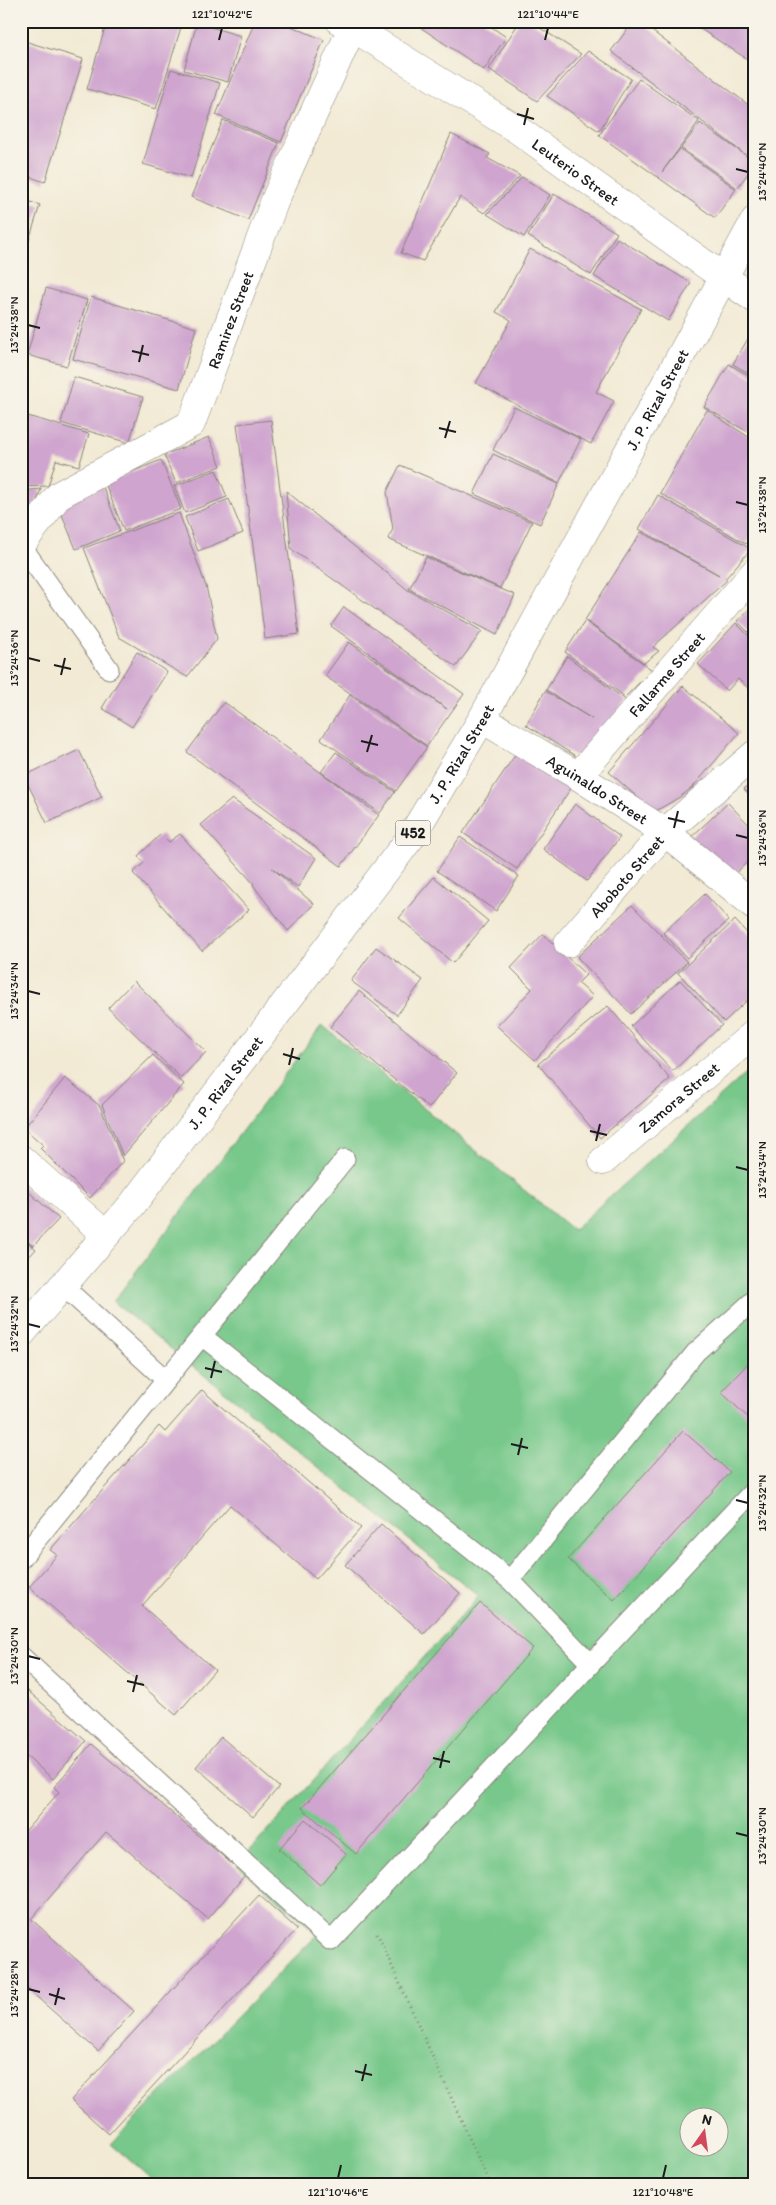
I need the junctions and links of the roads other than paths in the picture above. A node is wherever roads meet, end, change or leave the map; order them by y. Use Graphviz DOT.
graph roads {
  1 [pos="349,23"];
  2 [pos="755,220"];
  3 [pos="723,277"];
  4 [pos="755,300"];
  5 [pos="21,545"];
  6 [pos="755,572"];
  7 [pos="109,669"];
  8 [pos="482,719"];
  9 [pos="755,754"];
  10 [pos="578,776"];
  11 [pos="665,832"];
  12 [pos="755,906"];
  13 [pos="568,943"];
  14 [pos="755,1033"];
  15 [pos="21,1159"];
  16 [pos="345,1159"];
  17 [pos="603,1161"];
  18 [pos="106,1235"];
  19 [pos="63,1286"];
  20 [pos="755,1299"];
  21 [pos="21,1334"];
  22 [pos="202,1336"];
  23 [pos="166,1380"];
  24 [pos="755,1489"];
  25 [pos="21,1559"];
  26 [pos="510,1580"];
  27 [pos="21,1656"];
  28 [pos="591,1664"];
  1 -- 3 [label="main road, Leuterio Street"];
  1 -- 5 [label="main road, Ramirez Street"];
  2 -- 3 [label="main road, J. P. Rizal Street / 452"];
  3 -- 4 [label="main road, Leuterio Street"];
  3 -- 8 [label="main road, J. P. Rizal Street / 452"];
  5 -- 7 [label="lane"];
  6 -- 10 [label="main road, Fallarme Street"];
  8 -- 10 [label="main road, Aguinaldo Street"];
  8 -- 18 [label="main road, J. P. Rizal Street / 452"];
  9 -- 11 [label="main road, Aboboto Street"];
  10 -- 11 [label="main road, Aguinaldo Street"];
  11 -- 12 [label="main road, Aguinaldo Street"];
  11 -- 13 [label="main road, Aboboto Street"];
  14 -- 17 [label="main road, Zamora Street"];
  15 -- 18 [label="main road"];
  16 -- 22 [label="lane"];
  18 -- 19 [label="main road, J. P. Rizal Street / 452"];
  19 -- 21 [label="main road, J. P. Rizal Street / 452"];
  19 -- 23 [label="lane"];
  20 -- 26 [label="lane"];
  22 -- 23 [label="lane"];
  22 -- 26 [label="lane"];
  23 -- 25 [label="lane"];
  24 -- 28 [label="lane"];
  26 -- 28 [label="lane"];
  27 -- 28 [label="lane"];
}
